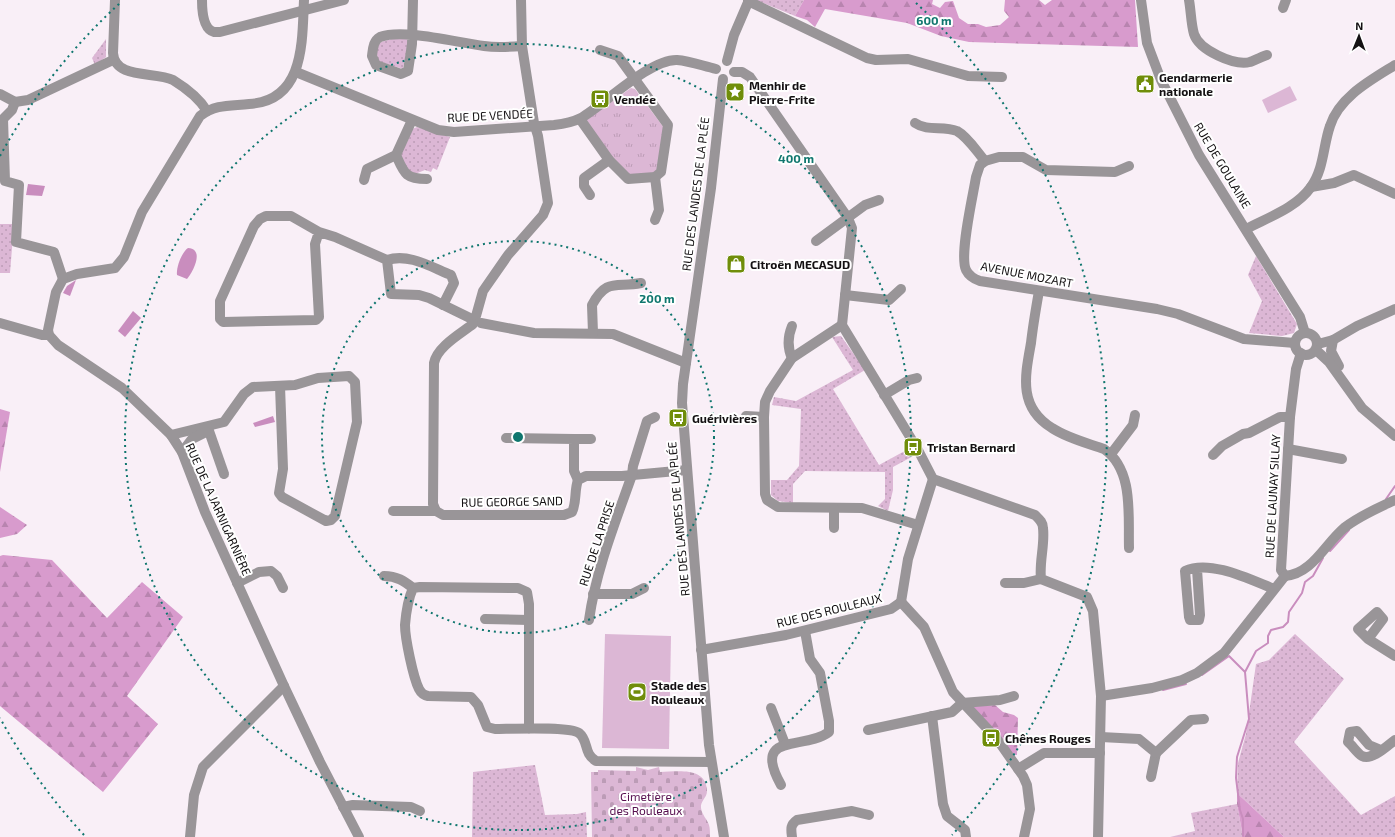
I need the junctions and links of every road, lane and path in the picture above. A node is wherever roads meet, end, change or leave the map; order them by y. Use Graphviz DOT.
graph roads {
  1 [pos="115,0"];
  2 [pos="202,0"];
  3 [pos="304,0"];
  4 [pos="344,0"];
  5 [pos="413,0"];
  6 [pos="521,0"];
  7 [pos="749,0"];
  8 [pos="1141,0"];
  9 [pos="1189,0"];
  10 [pos="303,11"];
  11 [pos="411,34"];
  12 [pos="522,46"];
  13 [pos="600,50"];
  14 [pos="1267,55"];
  15 [pos="114,60"];
  16 [pos="727,61"];
  17 [pos="1395,65"];
  18 [pos="716,69"];
  19 [pos="296,72"];
  20 [pos="734,72"];
  21 [pos="1002,77"];
  22 [pos="634,79"];
  23 [pos="723,79"];
  24 [pos="1,99"];
  25 [pos="15,102"];
  26 [pos="206,111"];
  27 [pos="580,119"];
  28 [pos="412,120"];
  29 [pos="915,123"];
  30 [pos="534,127"];
  31 [pos="396,155"];
  32 [pos="609,160"];
  33 [pos="985,161"];
  34 [pos="1129,166"];
  35 [pos="655,177"];
  36 [pos="427,179"];
  37 [pos="364,180"];
  38 [pos="1311,187"];
  39 [pos="1395,194"];
  40 [pos="590,195"];
  41 [pos="879,200"];
  42 [pos="848,218"];
  43 [pos="655,220"];
  44 [pos="1246,229"];
  45 [pos="319,232"];
  46 [pos="816,240"];
  47 [pos="387,260"];
  48 [pos="63,279"];
  49 [pos="642,283"];
  50 [pos="901,290"];
  51 [pos="1039,291"];
  52 [pos="845,295"];
  53 [pos="443,305"];
  54 [pos="1395,310"];
  55 [pos="476,320"];
  56 [pos="0,323"];
  57 [pos="792,326"];
  58 [pos="842,326"];
  59 [pos="593,333"];
  60 [pos="1305,333"];
  61 [pos="49,335"];
  62 [pos="1333,340"];
  63 [pos="1295,343"];
  64 [pos="1317,347"];
  65 [pos="1301,353"];
  66 [pos="792,358"];
  67 [pos="686,363"];
  68 [pos="917,378"];
  69 [pos="280,386"];
  70 [pos="269,387"];
  71 [pos="1346,387"];
  72 [pos="884,395"];
  73 [pos="1135,415"];
  74 [pos="746,416"];
  75 [pos="655,417"];
  76 [pos="764,417"];
  77 [pos="1290,417"];
  78 [pos="208,431"];
  79 [pos="171,435"];
  80 [pos="1395,436"];
  81 [pos="506,438"];
  82 [pos="574,439"];
  83 [pos="591,439"];
  84 [pos="1288,449"];
  85 [pos="182,452"];
  86 [pos="1111,454"];
  87 [pos="1213,455"];
  88 [pos="1342,459"];
  89 [pos="687,470"];
  90 [pos="224,474"];
  91 [pos="632,475"];
  92 [pos="933,479"];
  93 [pos="578,480"];
  94 [pos="1395,500"];
  95 [pos="834,508"];
  96 [pos="393,511"];
  97 [pos="436,511"];
  98 [pos="918,525"];
  99 [pos="834,528"];
  100 [pos="1129,548"];
  101 [pos="1197,569"];
  102 [pos="384,576"];
  103 [pos="1285,576"];
  104 [pos="1041,579"];
  105 [pos="237,583"];
  106 [pos="1005,583"];
  107 [pos="283,588"];
  108 [pos="413,588"];
  109 [pos="644,588"];
  110 [pos="1274,589"];
  111 [pos="593,594"];
  112 [pos="901,602"];
  113 [pos="485,619"];
  114 [pos="529,620"];
  115 [pos="589,620"];
  116 [pos="805,631"];
  117 [pos="1368,639"];
  118 [pos="701,650"];
  119 [pos="1395,656"];
  120 [pos="284,686"];
  121 [pos="1014,696"];
  122 [pos="1102,700"];
  123 [pos="962,703"];
  124 [pos="771,708"];
  125 [pos="932,716"];
  126 [pos="1204,719"];
  127 [pos="528,729"];
  128 [pos="868,730"];
  129 [pos="1101,738"];
  130 [pos="1395,740"];
  131 [pos="785,744"];
  132 [pos="1381,750"];
  133 [pos="1100,752"];
  134 [pos="1156,753"];
  135 [pos="711,762"];
  136 [pos="1018,769"];
  137 [pos="1151,777"];
  138 [pos="781,785"];
  139 [pos="343,807"];
  140 [pos="420,811"];
  141 [pos="868,815"];
  142 [pos="190,837"];
  143 [pos="359,837"];
  144 [pos="724,837"];
  145 [pos="792,837"];
  146 [pos="966,837"];
  147 [pos="1024,837"];
  148 [pos="1098,837"];
  1 -- 15 [label="street"];
  2 -- 10 [label="street"];
  3 -- 10 [label="street"];
  4 -- 10 [label="street"];
  5 -- 11 [label="street"];
  6 -- 12 [label="street"];
  7 -- 16 [label="street"];
  7 -- 21 [label="street"];
  8 -- 44 [label="street, RUE DE GOULAINE"];
  9 -- 14 [label="street"];
  10 -- 19 [label="street"];
  11 -- 11 [label="street"];
  11 -- 12 [label="street"];
  12 -- 30 [label="street"];
  13 -- 22 [label="street"];
  15 -- 25 [label="street"];
  15 -- 26 [label="street"];
  16 -- 18 [label="street"];
  16 -- 20 [label="street"];
  17 -- 38 [label="street"];
  18 -- 22 [label="street, RUE DE VENDÉE"];
  18 -- 23 [label="street"];
  19 -- 26 [label="street"];
  19 -- 28 [label="street, RUE DE VENDÉE"];
  20 -- 23 [label="street"];
  20 -- 42 [label="street"];
  22 -- 27 [label="street, RUE DE VENDÉE"];
  22 -- 35 [label="street"];
  23 -- 67 [label="street, RUE DES LANDES DE LA PLÉE"];
  24 -- 25 [label="street"];
  25 -- 48 [label="street"];
  26 -- 48 [label="street"];
  27 -- 30 [label="street, RUE DE VENDÉE"];
  27 -- 32 [label="street"];
  28 -- 30 [label="street, RUE DE VENDÉE"];
  28 -- 31 [label="street"];
  29 -- 33 [label="street"];
  30 -- 55 [label="street"];
  31 -- 36 [label="street"];
  31 -- 37 [label="street"];
  32 -- 35 [label="street"];
  32 -- 40 [label="street"];
  33 -- 34 [label="street"];
  33 -- 51 [label="street, AVENUE MOZART"];
  35 -- 43 [label="street"];
  38 -- 39 [label="street"];
  38 -- 44 [label="street"];
  41 -- 42 [label="street"];
  42 -- 46 [label="street"];
  42 -- 52 [label="street"];
  44 -- 60 [label="street, RUE DE GOULAINE"];
  45 -- 45 [label="street"];
  45 -- 47 [label="street"];
  47 -- 53 [label="street"];
  47 -- 53 [label="street"];
  48 -- 61 [label="street"];
  49 -- 59 [label="street"];
  50 -- 52 [label="street"];
  51 -- 63 [label="street, AVENUE MOZART"];
  51 -- 86 [label="street"];
  52 -- 58 [label="street"];
  53 -- 55 [label="street"];
  54 -- 62 [label="street"];
  55 -- 59 [label="street"];
  55 -- 97 [label="street"];
  56 -- 61 [label="street"];
  57 -- 66 [label="street"];
  58 -- 66 [label="street"];
  58 -- 72 [label="street"];
  59 -- 67 [label="street"];
  60 -- 63 [label="street"];
  60 -- 64 [label="street"];
  61 -- 79 [label="street, RUE DE LA JARNIGARNIÈRE"];
  62 -- 64 [label="street"];
  62 -- 71 [label="street"];
  63 -- 65 [label="street"];
  64 -- 65 [label="street"];
  64 -- 71 [label="street"];
  65 -- 77 [label="street, RUE DE LAUNAY SILLAY"];
  66 -- 76 [label="street"];
  67 -- 89 [label="street, RUE DES LANDES DE LA PLÉE"];
  68 -- 72 [label="street"];
  69 -- 69 [label="street"];
  69 -- 70 [label="street"];
  70 -- 78 [label="street"];
  70 -- 79 [label="street"];
  71 -- 80 [label="street"];
  72 -- 92 [label="street"];
  73 -- 86 [label="street"];
  74 -- 76 [label="street"];
  75 -- 91 [label="street, RUE DE LA PRISE"];
  76 -- 95 [label="street"];
  77 -- 84 [label="street, RUE DE LAUNAY SILLAY"];
  77 -- 87 [label="street"];
  78 -- 85 [label="street"];
  78 -- 90 [label="street"];
  79 -- 85 [label="street, RUE DE LA JARNIGARNIÈRE"];
  81 -- 82 [label="street"];
  82 -- 83 [label="street"];
  82 -- 93 [label="street, RUE GEORGE SAND"];
  84 -- 88 [label="street"];
  84 -- 103 [label="street, RUE DE LAUNAY SILLAY"];
  85 -- 105 [label="street, RUE DE LA JARNIGARNIÈRE"];
  86 -- 100 [label="street"];
  89 -- 91 [label="street"];
  89 -- 118 [label="street, RUE DES LANDES DE LA PLÉE"];
  91 -- 93 [label="street"];
  91 -- 111 [label="street, RUE DE LA PRISE"];
  92 -- 98 [label="street"];
  92 -- 104 [label="street"];
  93 -- 97 [label="street, RUE GEORGE SAND"];
  94 -- 103 [label="street"];
  95 -- 98 [label="street"];
  95 -- 99 [label="street"];
  96 -- 97 [label="street, RUE GEORGE SAND"];
  98 -- 112 [label="street"];
  101 -- 110 [label="street"];
  102 -- 108 [label="street"];
  103 -- 110 [label="street"];
  104 -- 106 [label="street"];
  104 -- 122 [label="street"];
  105 -- 107 [label="street"];
  105 -- 120 [label="street, RUE DE LA JARNIGARNIÈRE"];
  108 -- 114 [label="street"];
  108 -- 127 [label="street"];
  109 -- 111 [label="street"];
  110 -- 122 [label="street"];
  111 -- 115 [label="street, RUE DE LA PRISE"];
  112 -- 116 [label="street, RUE DES ROULEAUX"];
  112 -- 123 [label="street, RUE DES ROULEAUX"];
  113 -- 114 [label="street"];
  114 -- 127 [label="street"];
  116 -- 118 [label="street, RUE DES ROULEAUX"];
  116 -- 131 [label="street"];
  117 -- 119 [label="street"];
  118 -- 135 [label="street, RUE DES LANDES DE LA PLÉE"];
  120 -- 139 [label="street, RUE DE LA JARNIGARNIÈRE"];
  120 -- 142 [label="street"];
  121 -- 123 [label="street"];
  122 -- 129 [label="street"];
  123 -- 125 [label="street"];
  123 -- 136 [label="street, RUE DES ROULEAUX"];
  124 -- 131 [label="street"];
  125 -- 128 [label="street"];
  125 -- 146 [label="street"];
  126 -- 134 [label="street"];
  127 -- 135 [label="street"];
  129 -- 133 [label="street"];
  129 -- 134 [label="street"];
  130 -- 132 [label="street"];
  131 -- 138 [label="street"];
  133 -- 136 [label="street"];
  133 -- 148 [label="street"];
  134 -- 137 [label="street"];
  135 -- 144 [label="street, RUE DES LANDES DE LA PLÉE"];
  136 -- 147 [label="street, RUE DES ROULEAUX"];
  139 -- 140 [label="street"];
  139 -- 143 [label="street, RUE DE LA JARNIGARNIÈRE"];
  141 -- 145 [label="street"];
}
